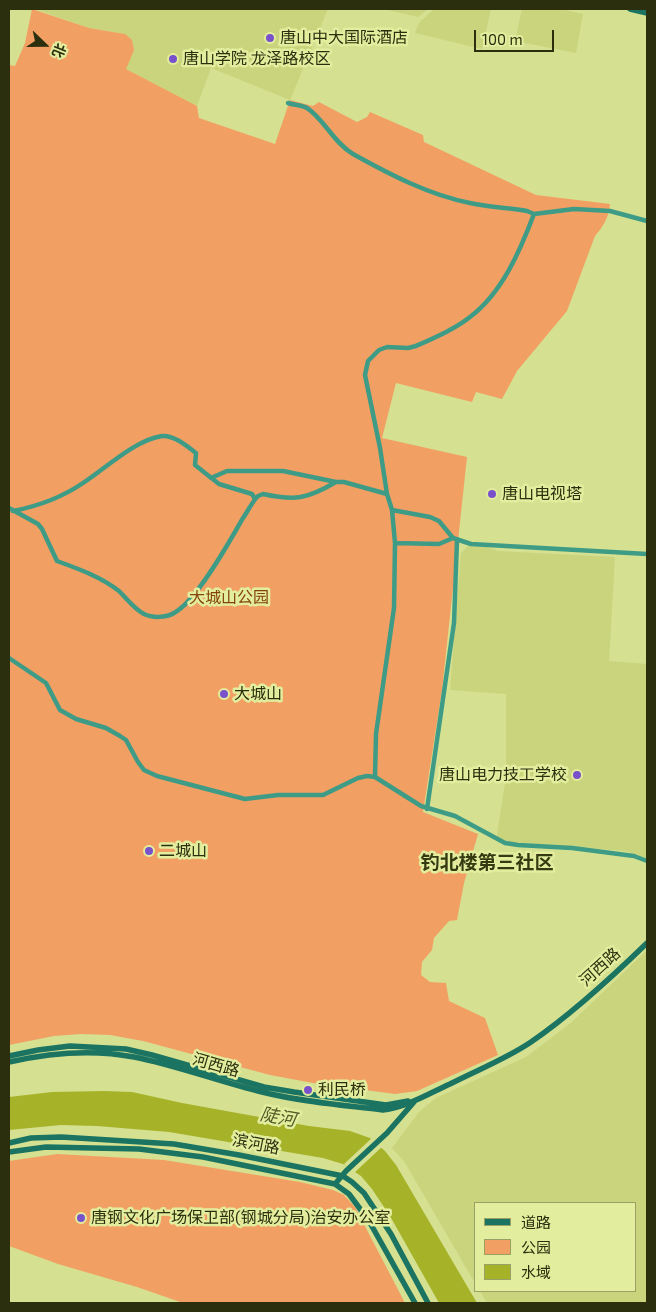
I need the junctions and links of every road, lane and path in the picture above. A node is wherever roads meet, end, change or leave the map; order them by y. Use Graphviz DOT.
graph roads {
  1 [pos="630,9"];
  2 [pos="647,13"];
  3 [pos="288,103"];
  4 [pos="534,214"];
  5 [pos="647,221"];
  6 [pos="212,478"];
  7 [pos="336,482"];
  8 [pos="387,494"];
  9 [pos="255,499"];
  10 [pos="11,510"];
  11 [pos="392,510"];
  12 [pos="455,539"];
  13 [pos="395,543"];
  14 [pos="647,554"];
  15 [pos="9,658"];
  16 [pos="375,777"];
  17 [pos="428,809"];
  18 [pos="647,861"];
  19 [pos="647,943"];
  20 [pos="9,1056"];
  21 [pos="9,1062"];
  22 [pos="415,1101"];
  23 [pos="9,1143"];
  24 [pos="9,1152"];
  25 [pos="344,1173"];
  26 [pos="335,1184"];
  27 [pos="416,1303"];
  28 [pos="428,1303"];
  1 -- 2 [label="street"];
  3 -- 4 [label="street"];
  4 -- 5 [label="street"];
  4 -- 8 [label="street"];
  6 -- 7 [label="street"];
  6 -- 9 [label="street"];
  6 -- 10 [label="street"];
  7 -- 8 [label="street"];
  7 -- 9 [label="street"];
  8 -- 11 [label="street"];
  9 -- 10 [label="street"];
  11 -- 12 [label="street"];
  11 -- 13 [label="street"];
  12 -- 13 [label="street"];
  12 -- 14 [label="street"];
  12 -- 17 [label="street"];
  13 -- 16 [label="street"];
  15 -- 16 [label="street"];
  16 -- 17 [label="street"];
  17 -- 18 [label="street"];
  19 -- 22 [label="street, 河西路"];
  20 -- 22 [label="street, 河西路"];
  21 -- 22 [label="street, 河西路"];
  22 -- 25 [label="street"];
  23 -- 25 [label="street, 滨河路"];
  24 -- 26 [label="street, 滨河路"];
  25 -- 26 [label="street"];
  25 -- 28 [label="street, 滨河路"];
  26 -- 27 [label="street, 滨河路"];
}
